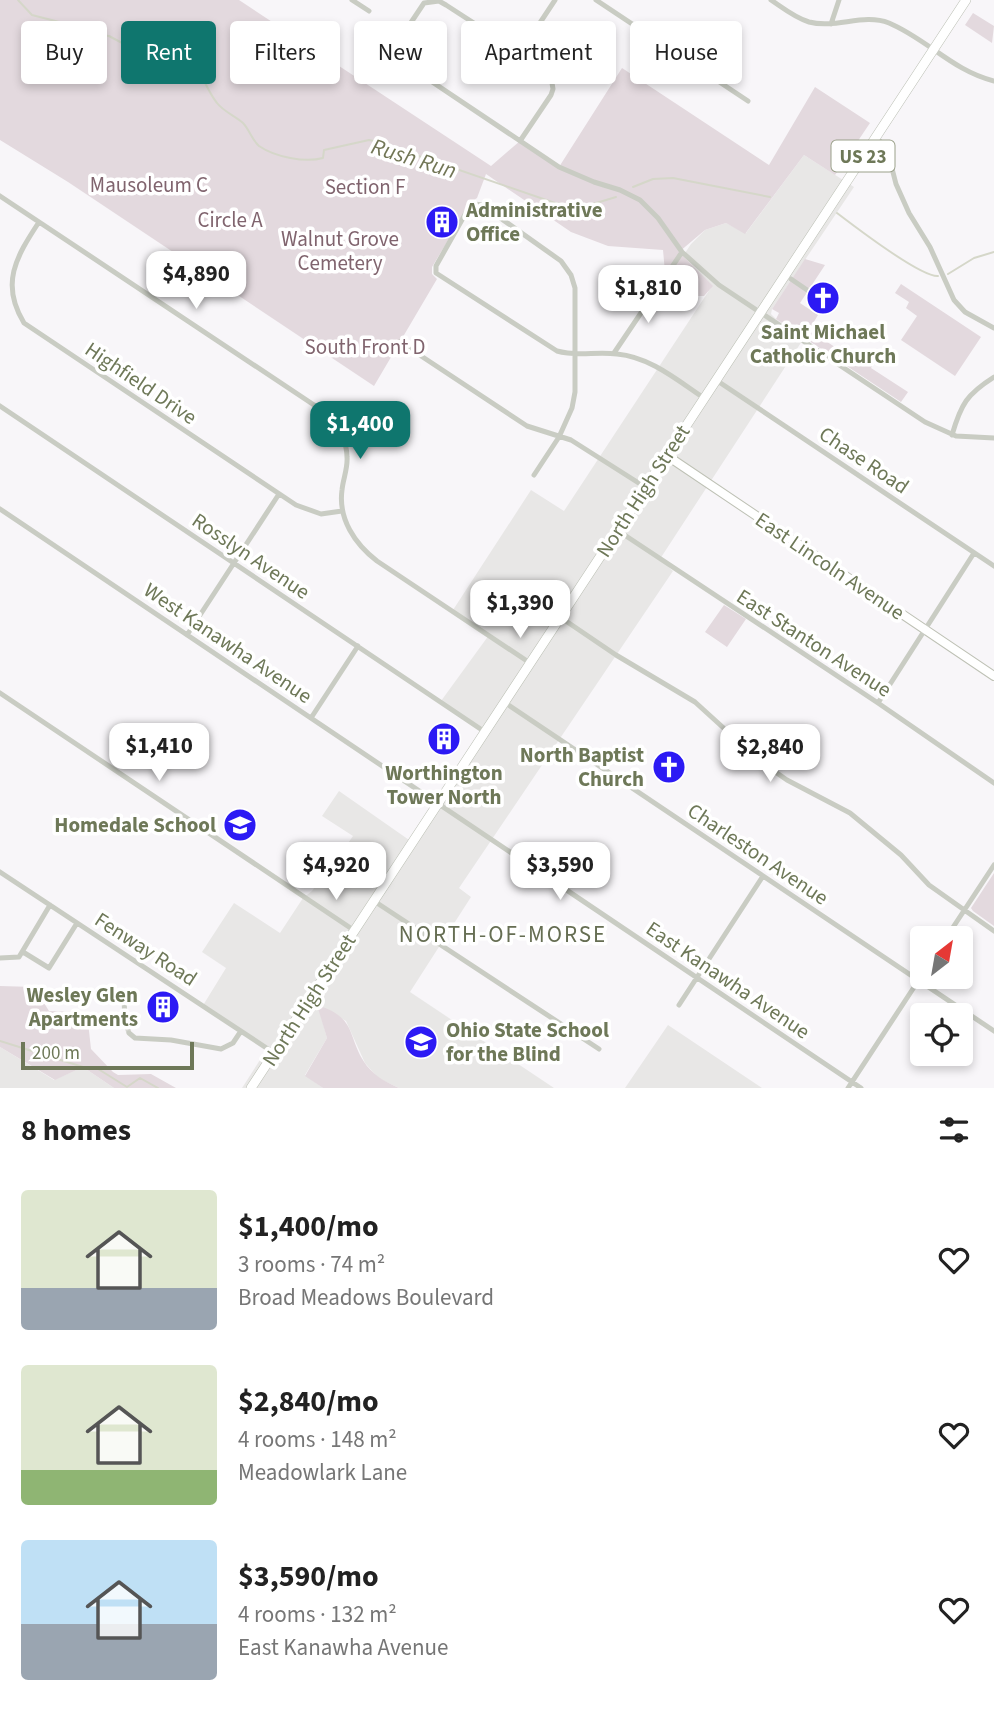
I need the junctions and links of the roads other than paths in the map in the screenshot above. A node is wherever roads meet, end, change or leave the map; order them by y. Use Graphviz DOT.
graph roads {
  1 [pos="352,0"];
  2 [pos="555,0"];
  3 [pos="596,0"];
  4 [pos="771,0"];
  5 [pos="839,0"];
  6 [pos="966,0"];
  7 [pos="430,1"];
  8 [pos="369,11"];
  9 [pos="471,21"];
  10 [pos="541,21"];
  11 [pos="831,24"];
  12 [pos="933,51"];
  13 [pos="994,81"];
  14 [pos="552,84"];
  15 [pos="748,101"];
  16 [pos="876,137"];
  17 [pos="520,141"];
  18 [pos="0,196"];
  19 [pos="39,222"];
  20 [pos="682,251"];
  21 [pos="791,279"];
  22 [pos="810,292"];
  23 [pos="760,313"];
  24 [pos="994,328"];
  25 [pos="400,342"];
  26 [pos="614,353"];
  27 [pos="575,355"];
  28 [pos="994,377"];
  29 [pos="716,380"];
  30 [pos="704,398"];
  31 [pos="0,406"];
  32 [pos="952,435"];
  33 [pos="559,437"];
  34 [pos="994,438"];
  35 [pos="666,456"];
  36 [pos="534,475"];
  37 [pos="645,487"];
  38 [pos="279,494"];
  39 [pos="0,509"];
  40 [pos="342,510"];
  41 [pos="617,530"];
  42 [pos="974,553"];
  43 [pos="234,563"];
  44 [pos="994,566"];
  45 [pos="560,617"];
  46 [pos="926,630"];
  47 [pos="187,635"];
  48 [pos="358,646"];
  49 [pos="530,663"];
  50 [pos="994,676"];
  51 [pos="0,693"];
  52 [pos="504,702"];
  53 [pos="878,703"];
  54 [pos="311,718"];
  55 [pos="485,732"];
  56 [pos="994,783"];
  57 [pos="438,803"];
  58 [pos="994,865"];
  59 [pos="0,872"];
  60 [pos="763,876"];
  61 [pos="374,901"];
  62 [pos="50,905"];
  63 [pos="964,910"];
  64 [pos="78,923"];
  65 [pos="954,926"];
  66 [pos="355,930"];
  67 [pos="994,930"];
  68 [pos="23,952"];
  69 [pos="0,958"];
  70 [pos="910,972"];
  71 [pos="697,978"];
  72 [pos="913,989"];
  73 [pos="935,989"];
  74 [pos="124,999"];
  75 [pos="679,1005"];
  76 [pos="125,1020"];
  77 [pos="241,1031"];
  78 [pos="994,1031"];
  79 [pos="129,1033"];
  80 [pos="599,1049"];
  81 [pos="274,1053"];
  82 [pos="850,1085"];
  83 [pos="251,1088"];
  84 [pos="861,1088"];
  1 -- 8 [label="street"];
  2 -- 10 [label="street"];
  3 -- 15 [label="street"];
  4 -- 11 [label="street"];
  5 -- 11 [label="street"];
  6 -- 12 [label="main road, North High Street / US 23"];
  7 -- 9 [label="street"];
  7 -- 17 [label="street"];
  11 -- 12 [label="street"];
  12 -- 13 [label="street"];
  12 -- 16 [label="main road, North High Street / US 23"];
  14 -- 17 [label="street"];
  16 -- 23 [label="main road, North High Street / US 23"];
  16 -- 24 [label="street"];
  17 -- 20 [label="street"];
  18 -- 19 [label="street"];
  19 -- 38 [label="street, Highfield Drive"];
  19 -- 40 [label="street"];
  20 -- 23 [label="street"];
  20 -- 26 [label="street"];
  21 -- 22 [label="street"];
  23 -- 29 [label="main road, North High Street / US 23"];
  23 -- 32 [label="street"];
  25 -- 33 [label="street"];
  26 -- 27 [label="street"];
  26 -- 30 [label="street"];
  27 -- 27 [label="street"];
  27 -- 33 [label="street"];
  28 -- 32 [label="street"];
  29 -- 30 [label="main road, North High Street / US 23"];
  29 -- 42 [label="street, Chase Road"];
  30 -- 35 [label="main road, North High Street / US 23"];
  31 -- 43 [label="street, Rosslyn Avenue"];
  32 -- 34 [label="street"];
  33 -- 36 [label="street"];
  33 -- 37 [label="street"];
  35 -- 37 [label="main road, North High Street / US 23"];
  35 -- 46 [label="main road, East Lincoln Avenue"];
  37 -- 41 [label="main road, North High Street / US 23"];
  38 -- 40 [label="street, Highfield Drive"];
  38 -- 43 [label="street"];
  39 -- 47 [label="street, West Kanawha Avenue"];
  40 -- 49 [label="street"];
  41 -- 45 [label="main road, North High Street / US 23"];
  41 -- 53 [label="street, East Stanton Avenue"];
  42 -- 44 [label="street, Chase Road"];
  42 -- 46 [label="street"];
  43 -- 47 [label="street"];
  43 -- 48 [label="street, Rosslyn Avenue"];
  45 -- 49 [label="main road, North High Street / US 23"];
  45 -- 63 [label="street"];
  46 -- 50 [label="main road, East Lincoln Avenue"];
  46 -- 53 [label="street"];
  47 -- 54 [label="street, West Kanawha Avenue"];
  48 -- 54 [label="street"];
  48 -- 55 [label="street, Rosslyn Avenue"];
  49 -- 52 [label="main road, North High Street / US 23"];
  51 -- 66 [label="street"];
  52 -- 55 [label="main road, North High Street / US 23"];
  52 -- 60 [label="street, Charleston Avenue"];
  53 -- 56 [label="street, East Stanton Avenue"];
  54 -- 57 [label="street, West Kanawha Avenue"];
  55 -- 57 [label="main road, North High Street / US 23"];
  57 -- 61 [label="main road, North High Street / US 23"];
  57 -- 71 [label="street, East Kanawha Avenue"];
  58 -- 63 [label="street"];
  59 -- 62 [label="street, Fenway Road"];
  60 -- 70 [label="street, Charleston Avenue"];
  60 -- 71 [label="street"];
  61 -- 66 [label="main road, North High Street / US 23"];
  61 -- 80 [label="street"];
  62 -- 64 [label="street, Fenway Road"];
  62 -- 68 [label="street"];
  63 -- 65 [label="street"];
  63 -- 67 [label="street"];
  64 -- 68 [label="street"];
  64 -- 77 [label="street, Fenway Road"];
  66 -- 81 [label="main road, North High Street / US 23"];
  68 -- 69 [label="street"];
  71 -- 75 [label="street"];
  71 -- 82 [label="street, East Kanawha Avenue"];
  72 -- 82 [label="street"];
  73 -- 78 [label="street, Charleston Avenue"];
  74 -- 76 [label="street"];
  77 -- 79 [label="street"];
  77 -- 81 [label="street, Fenway Road"];
  81 -- 83 [label="main road, North High Street / US 23"];
  82 -- 84 [label="street, East Kanawha Avenue"];
}
